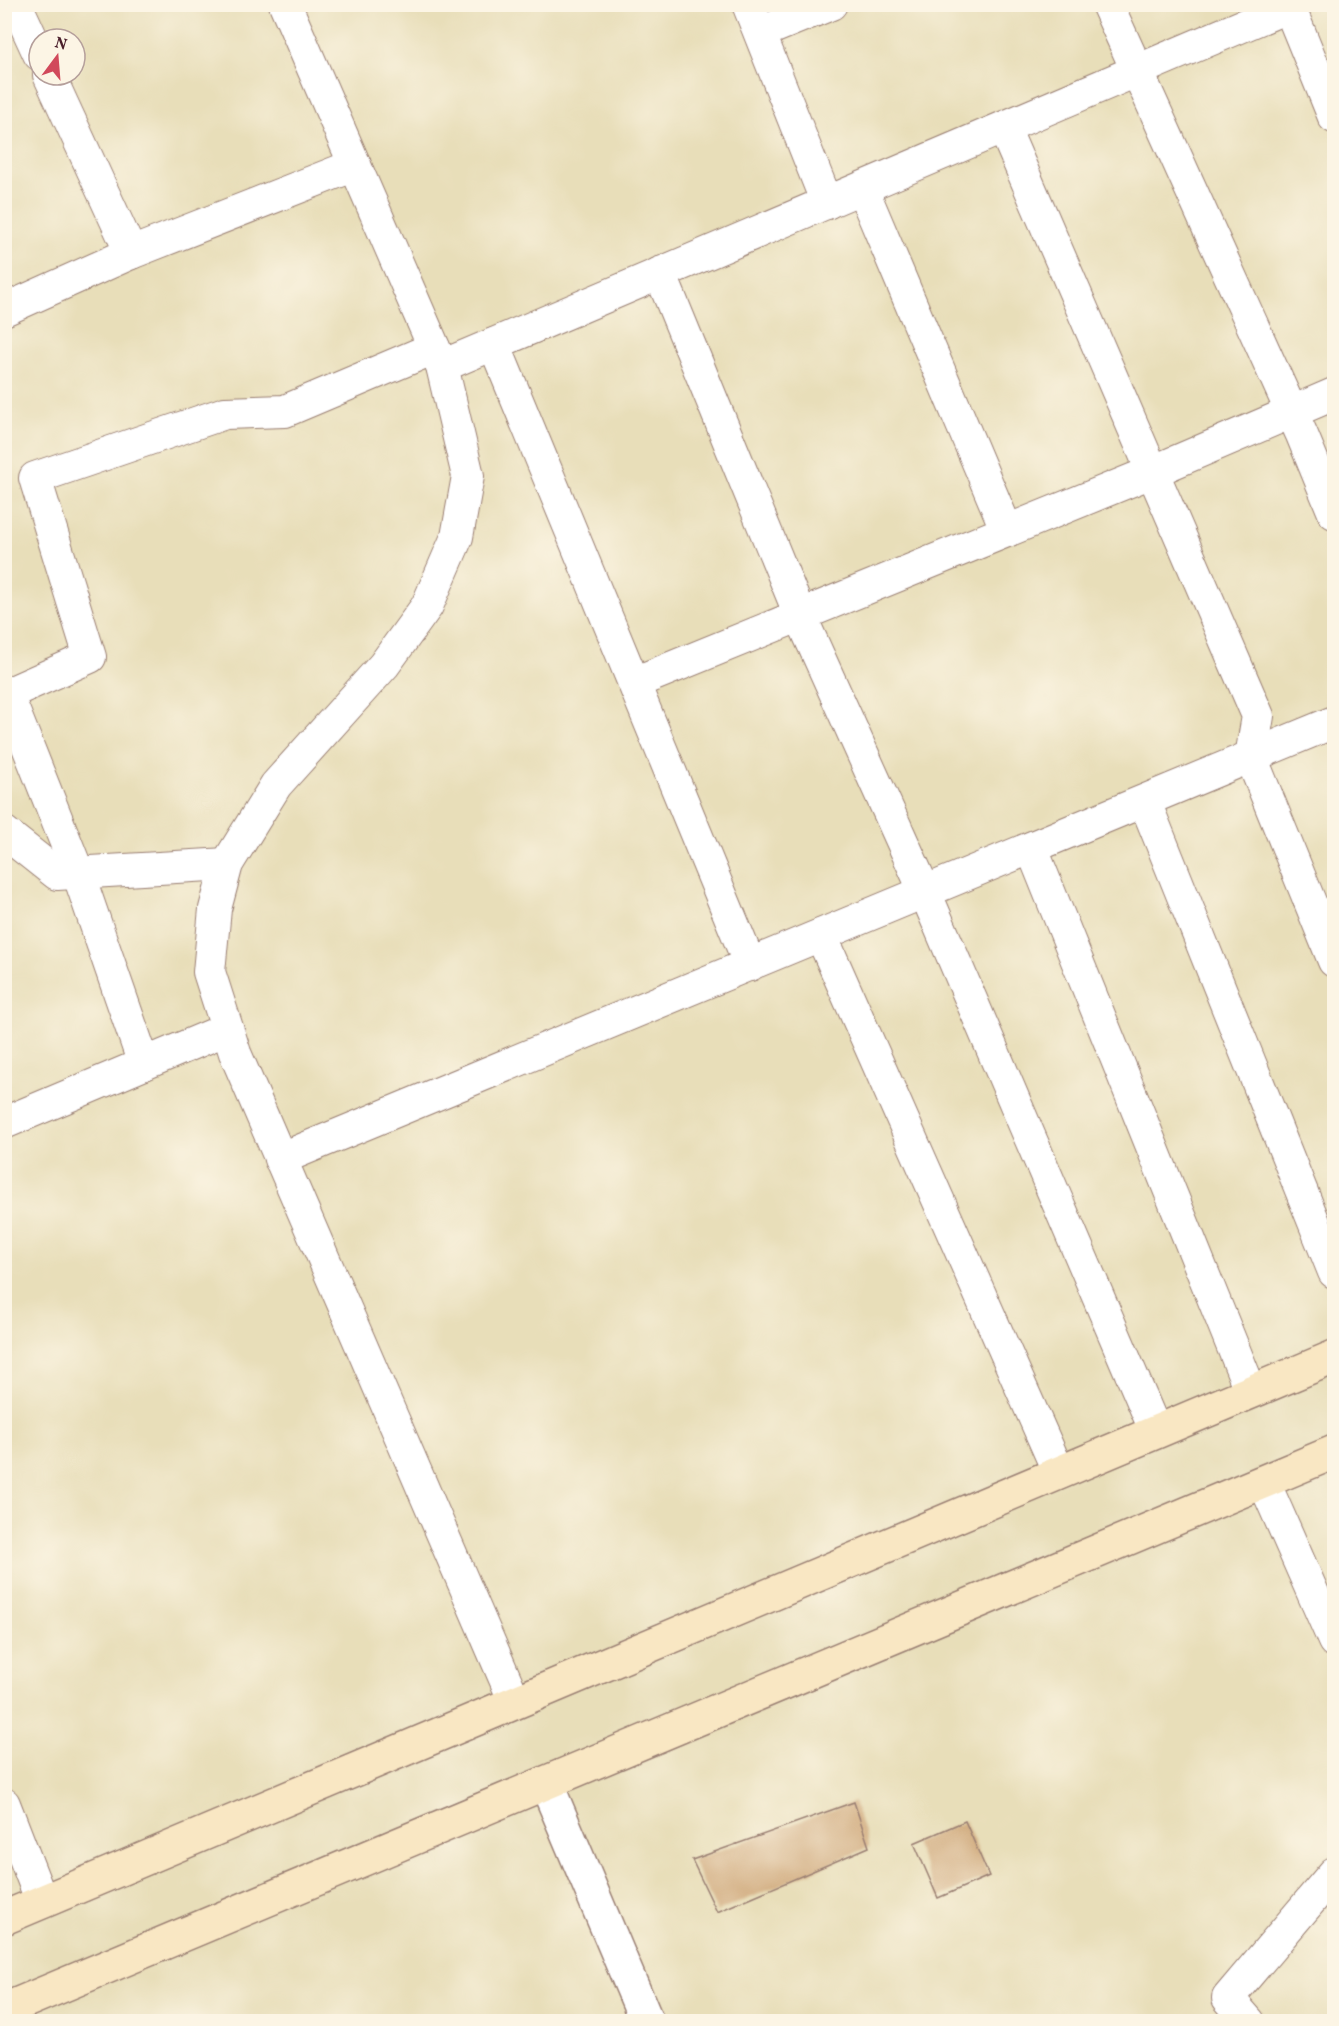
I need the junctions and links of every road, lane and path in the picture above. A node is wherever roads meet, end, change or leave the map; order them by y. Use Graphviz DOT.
graph roads {
  1 [pos="16,4"];
  2 [pos="285,4"];
  3 [pos="748,4"];
  4 [pos="831,4"];
  5 [pos="1107,4"];
  6 [pos="1290,5"];
  7 [pos="27,28"];
  8 [pos="760,33"];
  9 [pos="1136,73"];
  10 [pos="55,87"];
  11 [pos="1335,117"];
  12 [pos="1004,128"];
  13 [pos="355,165"];
  14 [pos="862,188"];
  15 [pos="826,203"];
  16 [pos="131,253"];
  17 [pos="660,273"];
  18 [pos="4,310"];
  19 [pos="494,344"];
  20 [pos="438,357"];
  21 [pos="1335,394"];
  22 [pos="1291,412"];
  23 [pos="1154,471"];
  24 [pos="1335,513"];
  25 [pos="1007,531"];
  26 [pos="800,615"];
  27 [pos="634,682"];
  28 [pos="1335,723"];
  29 [pos="1251,757"];
  30 [pos="1145,802"];
  31 [pos="4,832"];
  32 [pos="1032,849"];
  33 [pos="227,864"];
  34 [pos="78,873"];
  35 [pos="925,892"];
  36 [pos="821,935"];
  37 [pos="1335,961"];
  38 [pos="750,965"];
  39 [pos="227,1029"];
  40 [pos="144,1064"];
  41 [pos="4,1123"];
  42 [pos="280,1159"];
  43 [pos="1335,1272"];
  44 [pos="1335,1357"];
  45 [pos="1251,1392"];
  46 [pos="1156,1432"];
  47 [pos="1335,1452"];
  48 [pos="1059,1473"];
  49 [pos="1264,1482"];
  50 [pos="1335,1641"];
  51 [pos="515,1702"];
  52 [pos="546,1783"];
  53 [pos="4,1804"];
  54 [pos="1335,1873"];
  55 [pos="42,1902"];
  56 [pos="4,1918"];
  57 [pos="4,2010"];
  58 [pos="647,2022"];
  59 [pos="1249,2022"];
  1 -- 7 [label="street"];
  2 -- 13 [label="street"];
  3 -- 8 [label="street"];
  4 -- 8 [label="street"];
  5 -- 9 [label="street"];
  6 -- 9 [label="street"];
  6 -- 11 [label="street"];
  8 -- 15 [label="street"];
  9 -- 12 [label="street"];
  9 -- 22 [label="street"];
  10 -- 16 [label="street"];
  12 -- 14 [label="street"];
  12 -- 23 [label="street"];
  13 -- 16 [label="street"];
  13 -- 20 [label="street"];
  14 -- 15 [label="street"];
  14 -- 25 [label="street"];
  15 -- 17 [label="street"];
  16 -- 18 [label="street"];
  17 -- 19 [label="street"];
  17 -- 26 [label="street"];
  19 -- 20 [label="street"];
  19 -- 27 [label="street"];
  20 -- 33 [label="street"];
  20 -- 34 [label="street"];
  21 -- 22 [label="street"];
  22 -- 23 [label="street"];
  22 -- 24 [label="street"];
  23 -- 25 [label="street"];
  23 -- 29 [label="street"];
  25 -- 26 [label="street"];
  26 -- 27 [label="street"];
  26 -- 35 [label="street"];
  27 -- 38 [label="street"];
  28 -- 29 [label="street"];
  29 -- 30 [label="street"];
  29 -- 37 [label="street"];
  30 -- 32 [label="street"];
  30 -- 43 [label="street"];
  31 -- 34 [label="street"];
  32 -- 35 [label="street"];
  32 -- 45 [label="street"];
  33 -- 34 [label="street"];
  33 -- 39 [label="street"];
  34 -- 40 [label="street"];
  35 -- 36 [label="street"];
  35 -- 46 [label="street"];
  36 -- 38 [label="street"];
  36 -- 48 [label="street"];
  38 -- 42 [label="street"];
  39 -- 40 [label="street"];
  39 -- 42 [label="street"];
  40 -- 41 [label="street"];
  42 -- 51 [label="street"];
  44 -- 45 [label="main road"];
  45 -- 46 [label="main road"];
  46 -- 48 [label="main road"];
  47 -- 49 [label="main road"];
  48 -- 51 [label="main road"];
  49 -- 50 [label="street"];
  49 -- 52 [label="main road"];
  51 -- 55 [label="main road"];
  52 -- 57 [label="main road"];
  52 -- 58 [label="street"];
  53 -- 55 [label="street"];
  54 -- 59 [label="street"];
  55 -- 56 [label="main road"];
}
